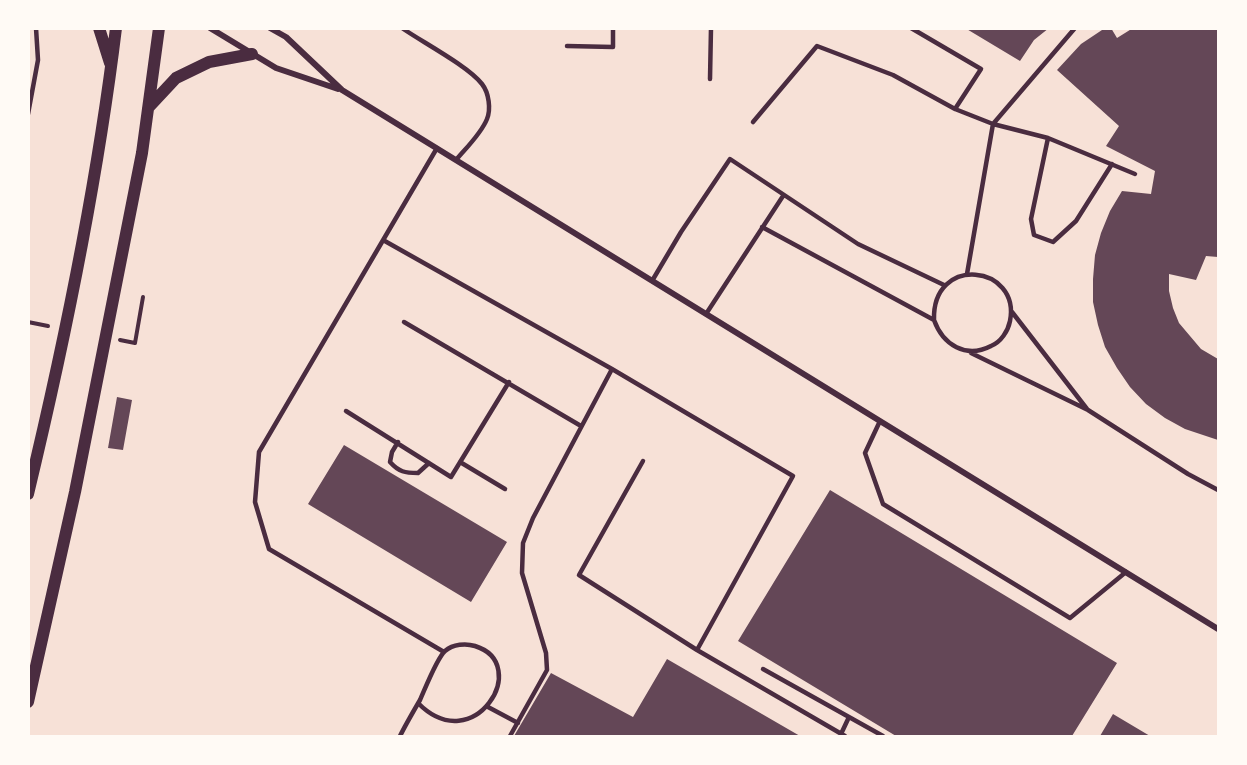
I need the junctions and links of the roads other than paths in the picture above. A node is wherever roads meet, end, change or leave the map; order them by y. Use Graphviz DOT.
graph roads {
  1 [pos="36,28"];
  2 [pos="99,28"];
  3 [pos="116,28"];
  4 [pos="159,28"];
  5 [pos="210,28"];
  6 [pos="270,28"];
  7 [pos="402,28"];
  8 [pos="614,28"];
  9 [pos="711,28"];
  10 [pos="911,28"];
  11 [pos="1075,28"];
  12 [pos="567,46"];
  13 [pos="252,54"];
  14 [pos="112,67"];
  15 [pos="710,79"];
  16 [pos="342,90"];
  17 [pos="147,108"];
  18 [pos="955,109"];
  19 [pos="28,114"];
  20 [pos="753,122"];
  21 [pos="993,124"];
  22 [pos="1048,138"];
  23 [pos="436,148"];
  24 [pos="456,160"];
  25 [pos="1112,164"];
  26 [pos="1135,174"];
  27 [pos="783,196"];
  28 [pos="762,227"];
  29 [pos="383,240"];
  30 [pos="967,274"];
  31 [pos="652,281"];
  32 [pos="944,285"];
  33 [pos="1011,312"];
  34 [pos="706,314"];
  35 [pos="934,320"];
  36 [pos="404,322"];
  37 [pos="969,351"];
  38 [pos="612,369"];
  39 [pos="509,382"];
  40 [pos="1088,410"];
  41 [pos="346,411"];
  42 [pos="880,421"];
  43 [pos="581,426"];
  44 [pos="398,442"];
  45 [pos="643,461"];
  46 [pos="460,462"];
  47 [pos="429,463"];
  48 [pos="505,489"];
  49 [pos="1218,490"];
  50 [pos="28,494"];
  51 [pos="1125,572"];
  52 [pos="1218,629"];
  53 [pos="697,650"];
  54 [pos="444,652"];
  55 [pos="763,669"];
  56 [pos="28,702"];
  57 [pos="418,703"];
  58 [pos="488,707"];
  59 [pos="849,717"];
  60 [pos="518,723"];
  61 [pos="843,735"];
  62 [pos="400,736"];
  63 [pos="510,736"];
  64 [pos="883,736"];
  1 -- 19 [label="lane"];
  2 -- 14 [label="main road"];
  3 -- 14 [label="main road"];
  4 -- 17 [label="main road"];
  5 -- 13 [label="street"];
  6 -- 16 [label="street"];
  7 -- 24 [label="lane"];
  8 -- 12 [label="lane"];
  9 -- 15 [label="lane"];
  10 -- 18 [label="lane"];
  11 -- 21 [label="lane"];
  13 -- 16 [label="street"];
  13 -- 17 [label="main road"];
  14 -- 50 [label="main road"];
  16 -- 23 [label="street"];
  17 -- 56 [label="main road"];
  18 -- 20 [label="lane"];
  18 -- 21 [label="lane"];
  21 -- 22 [label="lane"];
  21 -- 30 [label="lane"];
  22 -- 25 [label="lane"];
  22 -- 25 [label="lane"];
  23 -- 24 [label="street"];
  23 -- 29 [label="lane"];
  24 -- 31 [label="street"];
  25 -- 26 [label="lane"];
  27 -- 28 [label="lane"];
  27 -- 31 [label="lane"];
  27 -- 32 [label="lane"];
  28 -- 34 [label="lane"];
  28 -- 35 [label="lane"];
  29 -- 38 [label="lane"];
  29 -- 54 [label="lane"];
  30 -- 32 [label="lane"];
  30 -- 33 [label="lane"];
  31 -- 34 [label="street"];
  32 -- 35 [label="lane"];
  33 -- 37 [label="lane"];
  33 -- 40 [label="lane"];
  34 -- 42 [label="street"];
  35 -- 37 [label="lane"];
  36 -- 39 [label="lane"];
  37 -- 40 [label="lane"];
  38 -- 43 [label="lane"];
  38 -- 53 [label="lane"];
  39 -- 43 [label="lane"];
  39 -- 46 [label="lane"];
  40 -- 49 [label="lane"];
  41 -- 44 [label="lane"];
  42 -- 51 [label="street"];
  42 -- 51 [label="lane"];
  43 -- 60 [label="lane"];
  44 -- 47 [label="lane"];
  44 -- 47 [label="lane"];
  45 -- 53 [label="lane"];
  46 -- 47 [label="lane"];
  46 -- 48 [label="lane"];
  51 -- 52 [label="street"];
  53 -- 61 [label="lane"];
  54 -- 57 [label="lane"];
  54 -- 58 [label="lane"];
  55 -- 59 [label="lane"];
  57 -- 58 [label="lane"];
  57 -- 62 [label="lane"];
  58 -- 60 [label="lane"];
  59 -- 61 [label="lane"];
  59 -- 64 [label="lane"];
  60 -- 63 [label="lane"];
}
